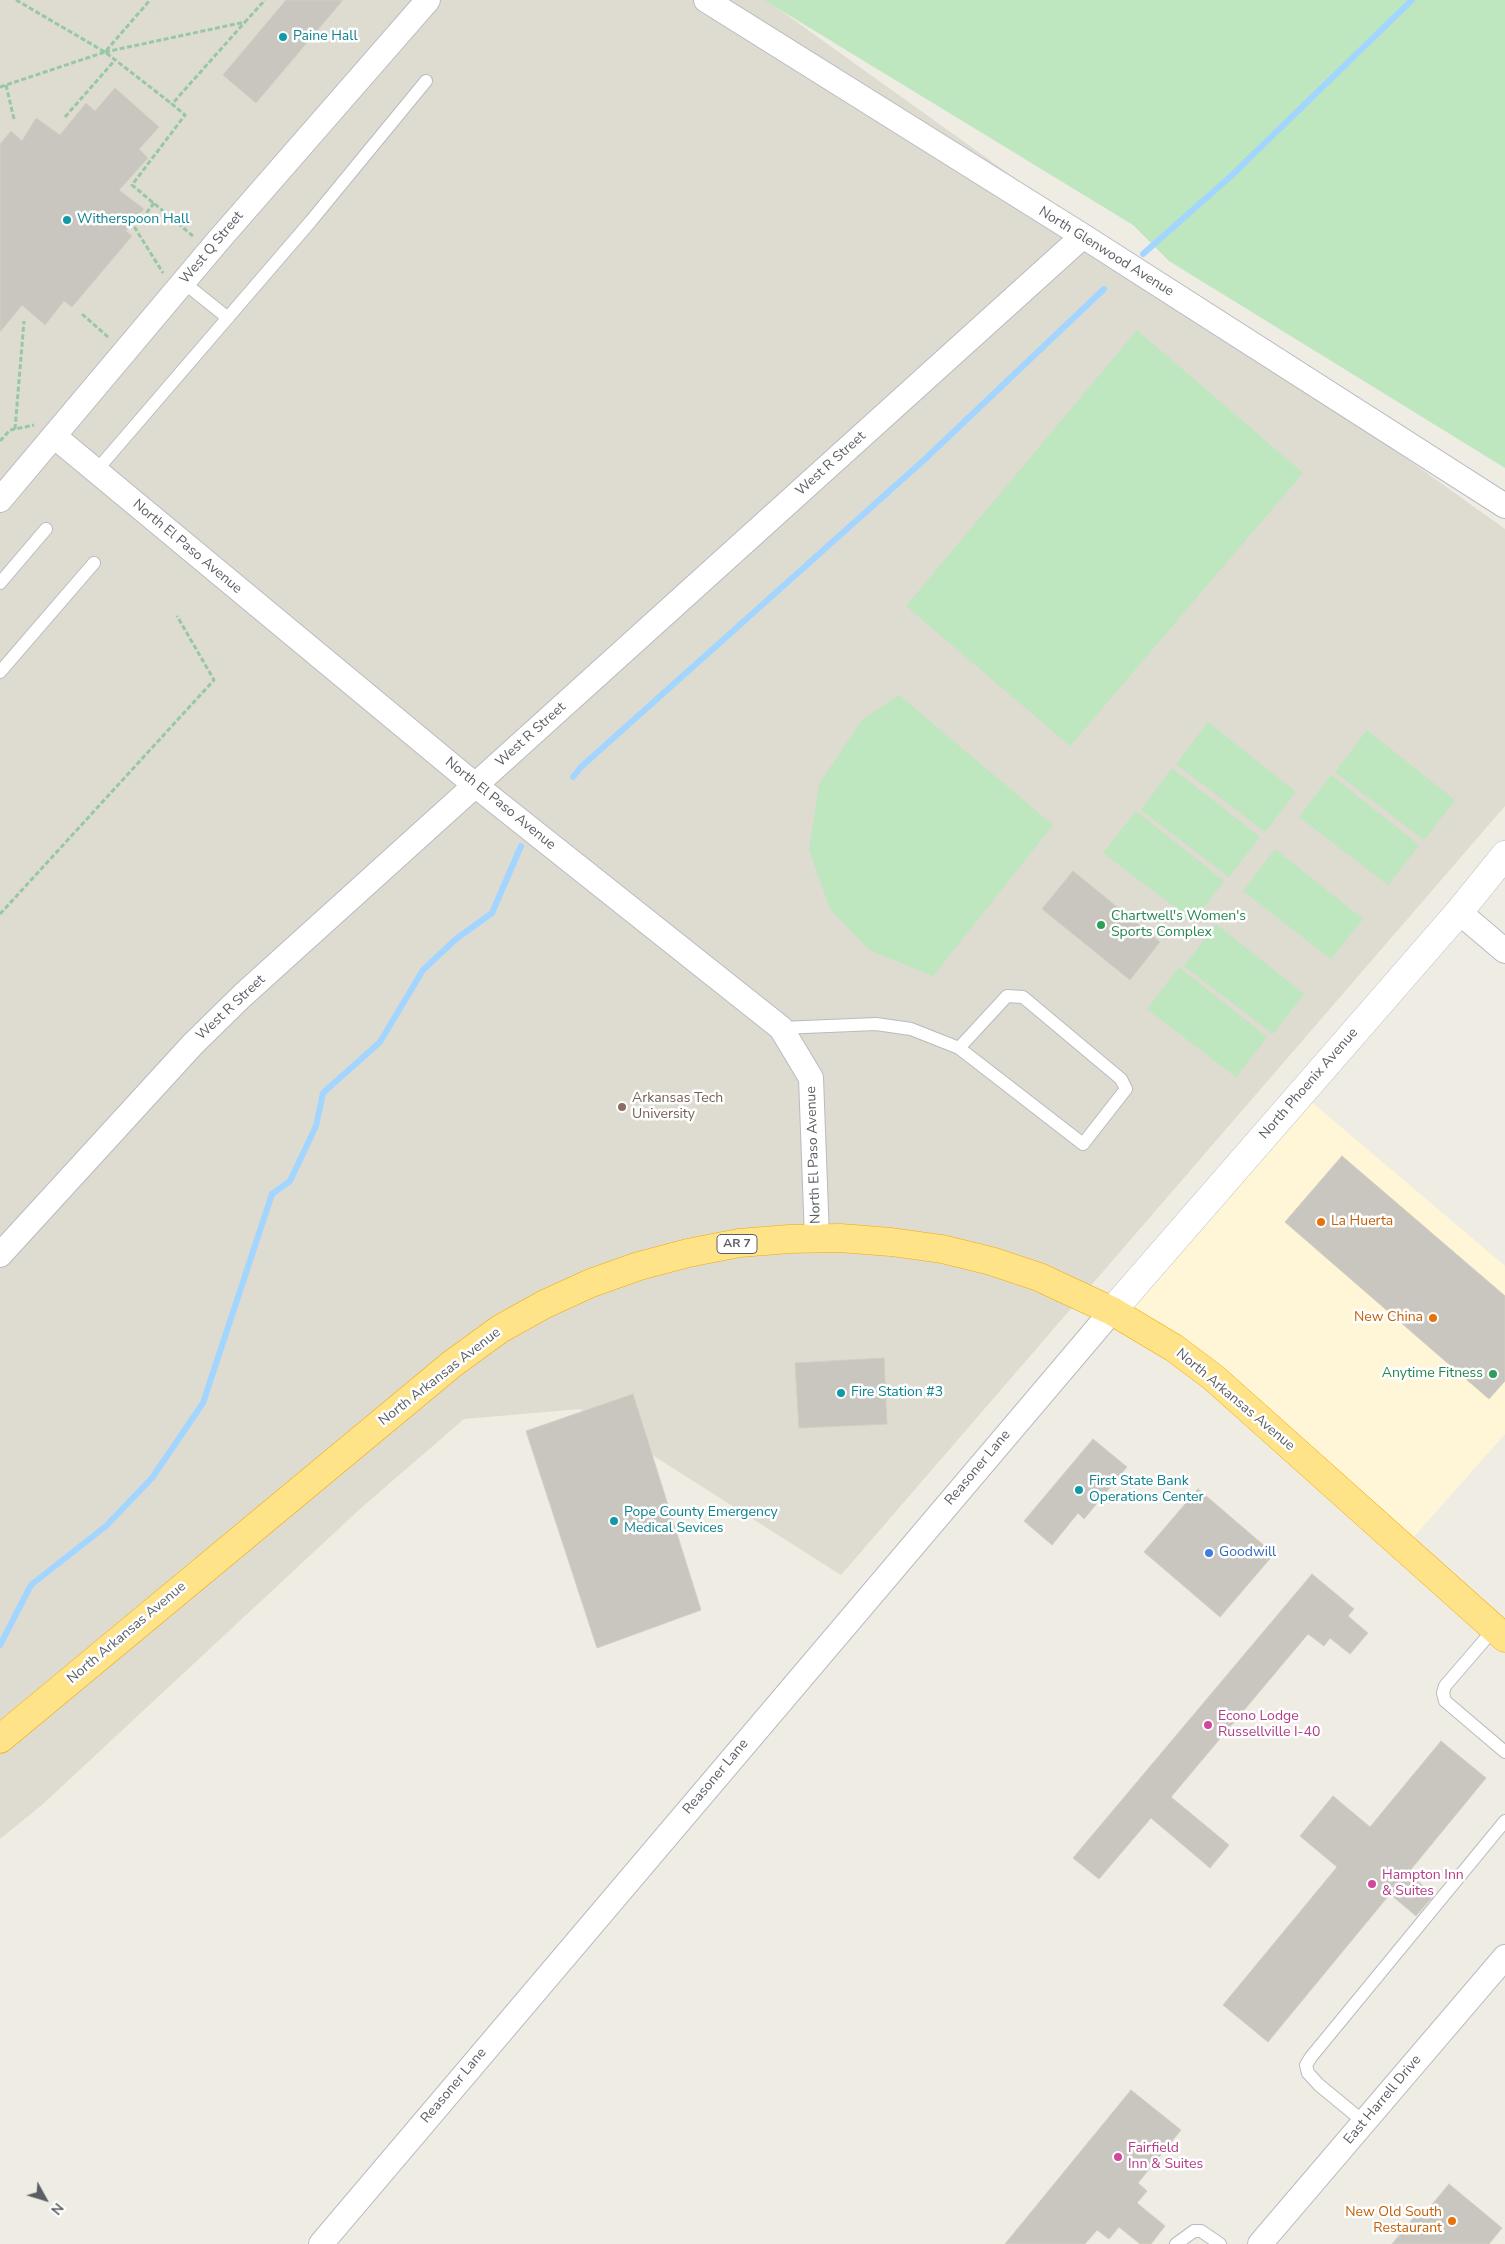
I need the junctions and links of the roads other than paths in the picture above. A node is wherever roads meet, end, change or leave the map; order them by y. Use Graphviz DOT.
graph roads {
  1 [pos="428,0"];
  2 [pos="706,0"];
  3 [pos="426,81"];
  4 [pos="1083,236"];
  5 [pos="175,280"];
  6 [pos="228,318"];
  7 [pos="45,430"];
  8 [pos="96,471"];
  9 [pos="0,500"];
  10 [pos="1505,506"];
  11 [pos="46,529"];
  12 [pos="94,563"];
  13 [pos="0,583"];
  14 [pos="0,672"];
  15 [pos="476,785"];
  16 [pos="1505,855"];
  17 [pos="1459,912"];
  18 [pos="1505,951"];
  19 [pos="781,1028"];
  20 [pos="959,1048"];
  21 [pos="816,1238"];
  22 [pos="0,1255"];
  23 [pos="1112,1311"];
  24 [pos="1500,1634"];
  25 [pos="0,1739"];
  26 [pos="1505,1752"];
  27 [pos="1505,1821"];
  28 [pos="1505,1957"];
  29 [pos="1364,2122"];
  30 [pos="320,2244"];
  31 [pos="1176,2244"];
  32 [pos="1220,2244"];
  33 [pos="1260,2244"];
  1 -- 5 [label="street, West Q Street"];
  2 -- 4 [label="street, North Glenwood Avenue"];
  3 -- 6 [label="lane"];
  4 -- 10 [label="street, North Glenwood Avenue"];
  4 -- 15 [label="street, West R Street"];
  5 -- 6 [label="lane"];
  5 -- 7 [label="street, West Q Street"];
  6 -- 8 [label="lane"];
  7 -- 8 [label="street, North El Paso Avenue"];
  7 -- 9 [label="street, West Q Street"];
  8 -- 15 [label="street, North El Paso Avenue"];
  11 -- 13 [label="lane"];
  12 -- 14 [label="lane"];
  15 -- 19 [label="street, North El Paso Avenue"];
  15 -- 22 [label="street, West R Street"];
  16 -- 17 [label="street, North Phoenix Avenue"];
  17 -- 18 [label="street"];
  17 -- 23 [label="street, North Phoenix Avenue"];
  19 -- 20 [label="lane"];
  19 -- 21 [label="street, North El Paso Avenue"];
  20 -- 20 [label="lane"];
  21 -- 23 [label="highway, North Arkansas Avenue / AR 7"];
  21 -- 25 [label="highway, North Arkansas Avenue / AR 7"];
  23 -- 24 [label="highway, North Arkansas Avenue / AR 7"];
  23 -- 30 [label="street, Reasoner Lane"];
  24 -- 26 [label="lane"];
  27 -- 29 [label="lane"];
  28 -- 29 [label="street, East Harrell Drive"];
  29 -- 33 [label="street, East Harrell Drive"];
  31 -- 32 [label="lane"];
}
